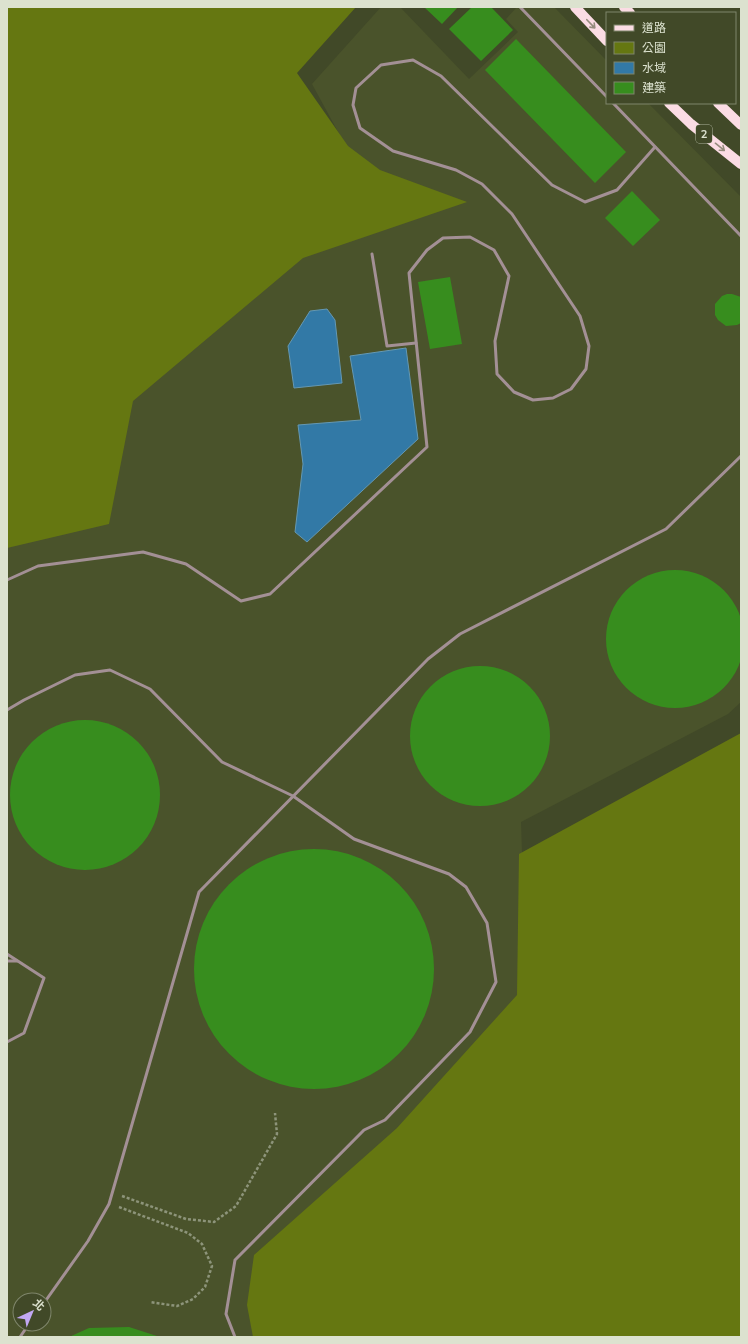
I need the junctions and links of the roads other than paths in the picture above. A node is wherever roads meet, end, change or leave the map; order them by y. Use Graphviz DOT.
graph roads {
  1 [pos="520,7"];
  2 [pos="575,7"];
  3 [pos="606,40"];
  4 [pos="606,96"];
  5 [pos="614,104"];
  6 [pos="670,104"];
  7 [pos="719,104"];
  8 [pos="741,125"];
  9 [pos="655,147"];
  10 [pos="741,164"];
  11 [pos="741,236"];
  12 [pos="372,254"];
  13 [pos="416,343"];
  14 [pos="741,456"];
  15 [pos="7,580"];
  16 [pos="7,710"];
  17 [pos="293,796"];
  18 [pos="7,954"];
  19 [pos="7,961"];
  20 [pos="18,961"];
  21 [pos="7,1042"];
  22 [pos="52,1292"];
  23 [pos="235,1337"];
  1 -- 4 [label="lane"];
  2 -- 3 [label="main road, one-way"];
  5 -- 9 [label="lane"];
  6 -- 10 [label="main road, 2, one-way"];
  7 -- 8 [label="main road"];
  9 -- 11 [label="lane"];
  9 -- 13 [label="lane"];
  12 -- 13 [label="lane"];
  13 -- 15 [label="lane"];
  14 -- 17 [label="lane"];
  16 -- 17 [label="lane"];
  17 -- 22 [label="lane"];
  17 -- 23 [label="lane"];
  18 -- 20 [label="lane"];
  19 -- 20 [label="lane"];
  20 -- 21 [label="lane"];
}
